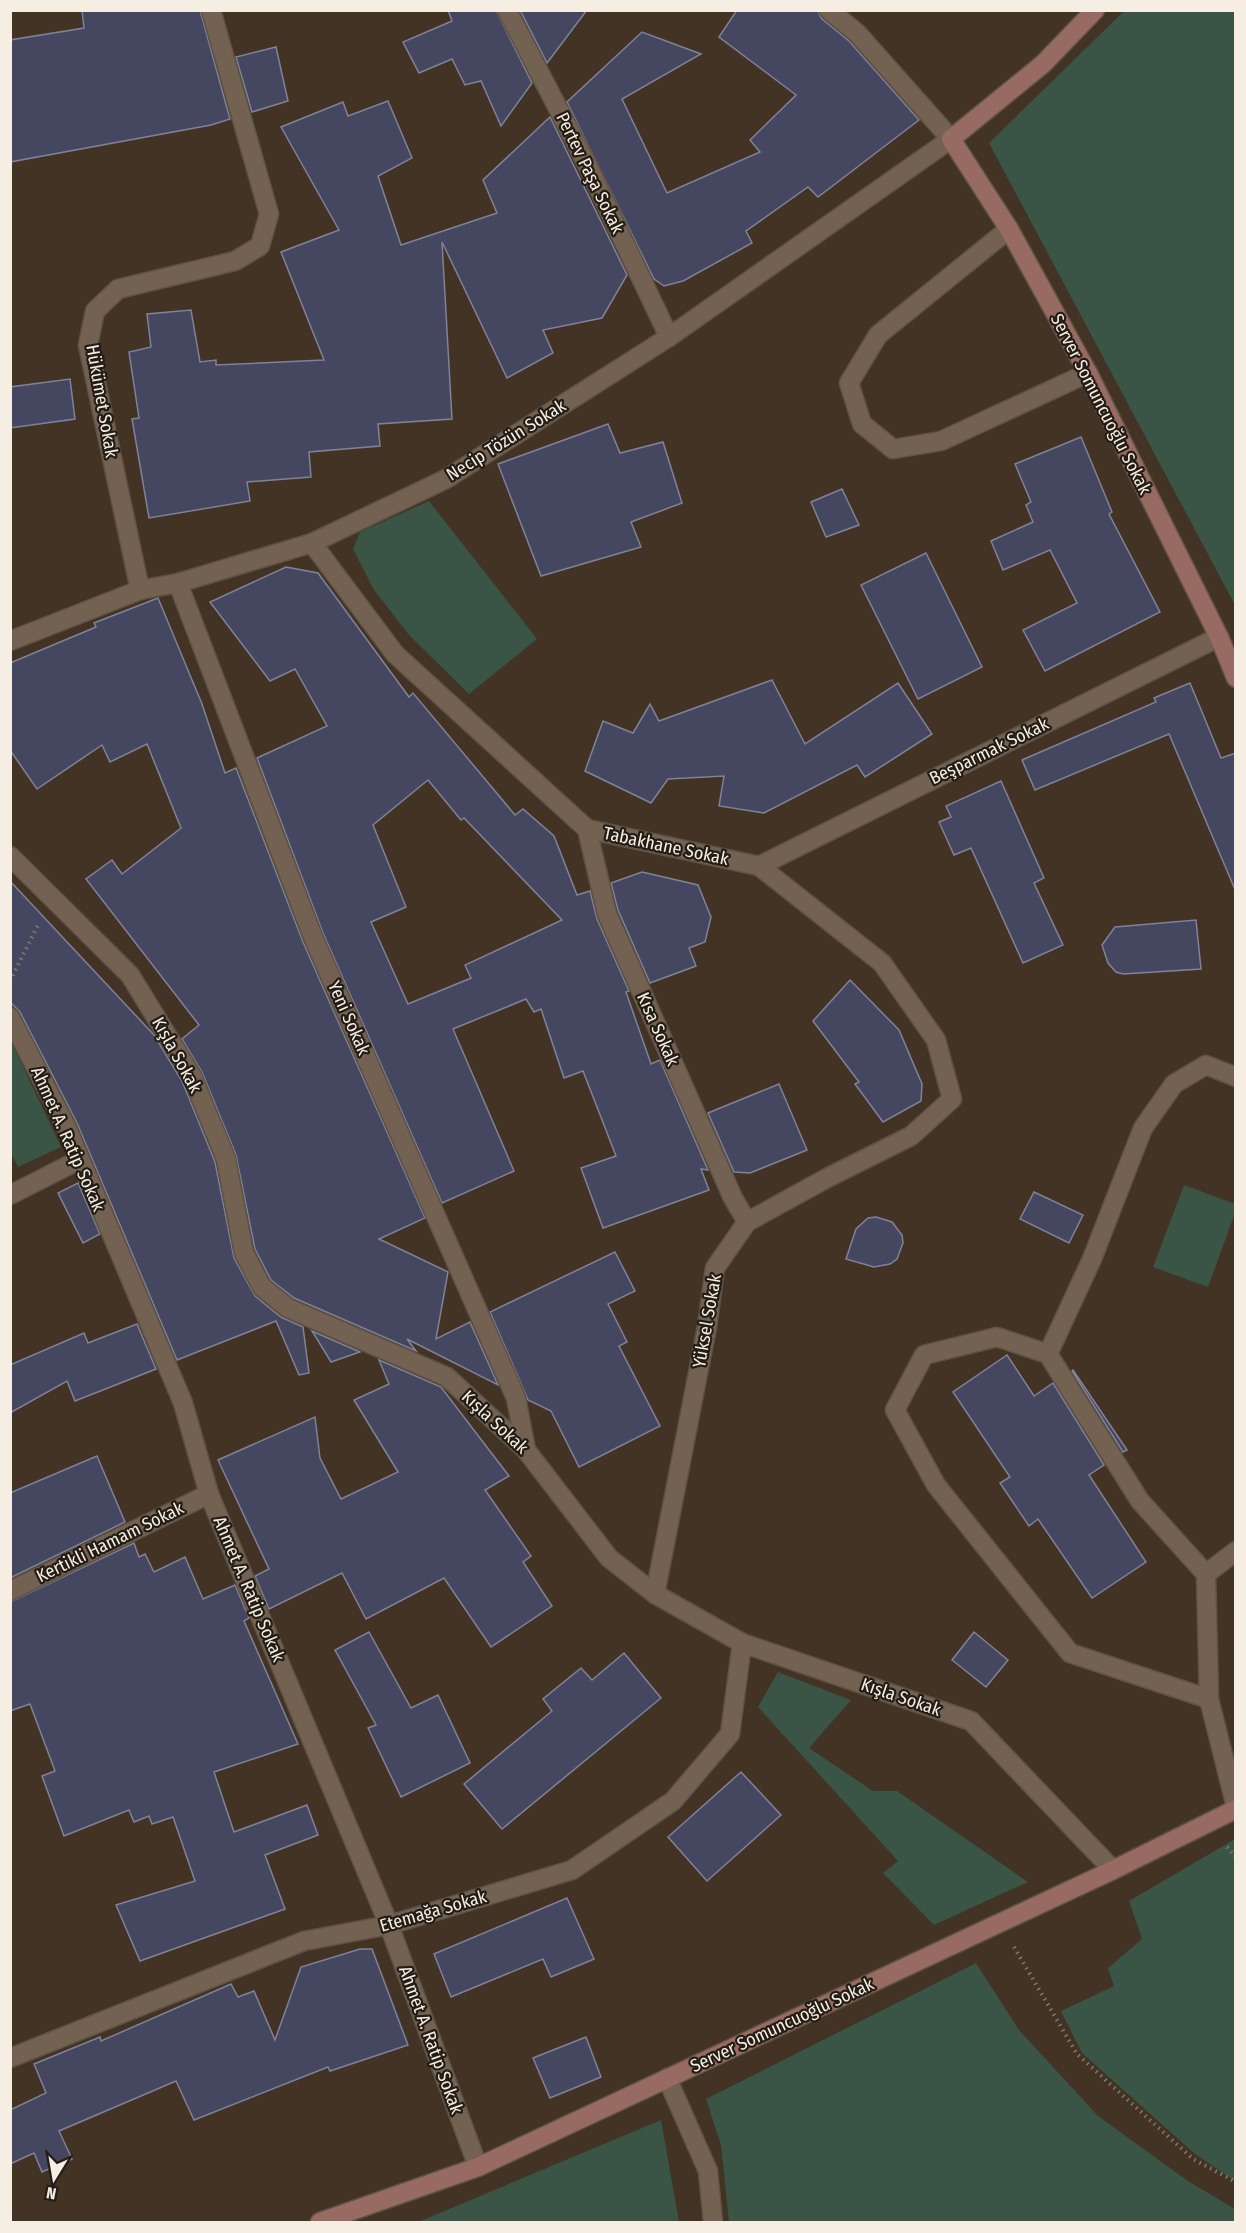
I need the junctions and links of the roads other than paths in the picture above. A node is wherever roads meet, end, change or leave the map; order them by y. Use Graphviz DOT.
graph roads {
  1 [pos="211,10"];
  2 [pos="507,10"];
  3 [pos="829,10"];
  4 [pos="1095,10"];
  5 [pos="951,139"];
  6 [pos="1009,229"];
  7 [pos="669,337"];
  8 [pos="1088,373"];
  9 [pos="312,543"];
  10 [pos="178,583"];
  11 [pos="140,590"];
  12 [pos="1219,637"];
  13 [pos="10,641"];
  14 [pos="1236,678"];
  15 [pos="587,829"];
  16 [pos="10,856"];
  17 [pos="759,866"];
  18 [pos="10,1017"];
  19 [pos="1236,1077"];
  20 [pos="952,1099"];
  21 [pos="79,1160"];
  22 [pos="10,1196"];
  23 [pos="747,1222"];
  24 [pos="1048,1354"];
  25 [pos="526,1450"];
  26 [pos="209,1494"];
  27 [pos="1236,1551"];
  28 [pos="1206,1574"];
  29 [pos="10,1591"];
  30 [pos="655,1594"];
  31 [pos="742,1643"];
  32 [pos="1209,1699"];
  33 [pos="1236,1808"];
  34 [pos="1113,1870"];
  35 [pos="389,1925"];
  36 [pos="10,2058"];
  37 [pos="667,2078"];
  38 [pos="478,2167"];
  39 [pos="320,2223"];
  40 [pos="713,2223"];
  1 -- 11 [label="street, Hükümet Sokak"];
  2 -- 7 [label="street, Pertev Paşa Sokak"];
  3 -- 5 [label="street"];
  4 -- 5 [label="street"];
  5 -- 6 [label="street, Server Somuncuoğlu Sokak"];
  5 -- 7 [label="street, Necip Tözün Sokak"];
  6 -- 8 [label="street, Server Somuncuoğlu Sokak"];
  6 -- 8 [label="street"];
  7 -- 9 [label="street, Necip Tözün Sokak"];
  8 -- 12 [label="street, Server Somuncuoğlu Sokak"];
  9 -- 10 [label="street, Necip Tözün Sokak"];
  9 -- 15 [label="street, Tabakhane Sokak"];
  10 -- 11 [label="street, Necip Tözün Sokak"];
  10 -- 25 [label="street, Yeni Sokak"];
  11 -- 13 [label="street, Necip Tözün Sokak"];
  12 -- 14 [label="street, Server Somuncuoğlu Sokak"];
  12 -- 17 [label="street, Beşparmak Sokak"];
  15 -- 17 [label="street, Tabakhane Sokak"];
  15 -- 23 [label="street, Kısa Sokak"];
  16 -- 25 [label="street, Kışla Sokak"];
  17 -- 20 [label="street, Tabakhane Sokak"];
  18 -- 21 [label="street, Ahmet A. Ratip Sokak"];
  19 -- 24 [label="street"];
  20 -- 23 [label="street, Yüksel Sokak"];
  21 -- 22 [label="street"];
  21 -- 26 [label="street, Ahmet A. Ratip Sokak"];
  23 -- 30 [label="street, Yüksel Sokak"];
  24 -- 28 [label="street"];
  24 -- 32 [label="street"];
  25 -- 30 [label="street, Kışla Sokak"];
  26 -- 29 [label="street, Kertikli Hamam Sokak"];
  26 -- 35 [label="street, Ahmet A. Ratip Sokak"];
  27 -- 28 [label="street"];
  28 -- 32 [label="street"];
  30 -- 31 [label="street, Kışla Sokak"];
  31 -- 34 [label="street, Kışla Sokak"];
  31 -- 35 [label="street, Etemağa Sokak"];
  32 -- 33 [label="street"];
  33 -- 34 [label="street, Server Somuncuoğlu Sokak"];
  34 -- 37 [label="street, Server Somuncuoğlu Sokak"];
  35 -- 36 [label="street, Etemağa Sokak"];
  35 -- 38 [label="street, Ahmet A. Ratip Sokak"];
  37 -- 38 [label="street, Server Somuncuoğlu Sokak"];
  37 -- 40 [label="street"];
  38 -- 39 [label="street, Server Somuncuoğlu Sokak"];
}
